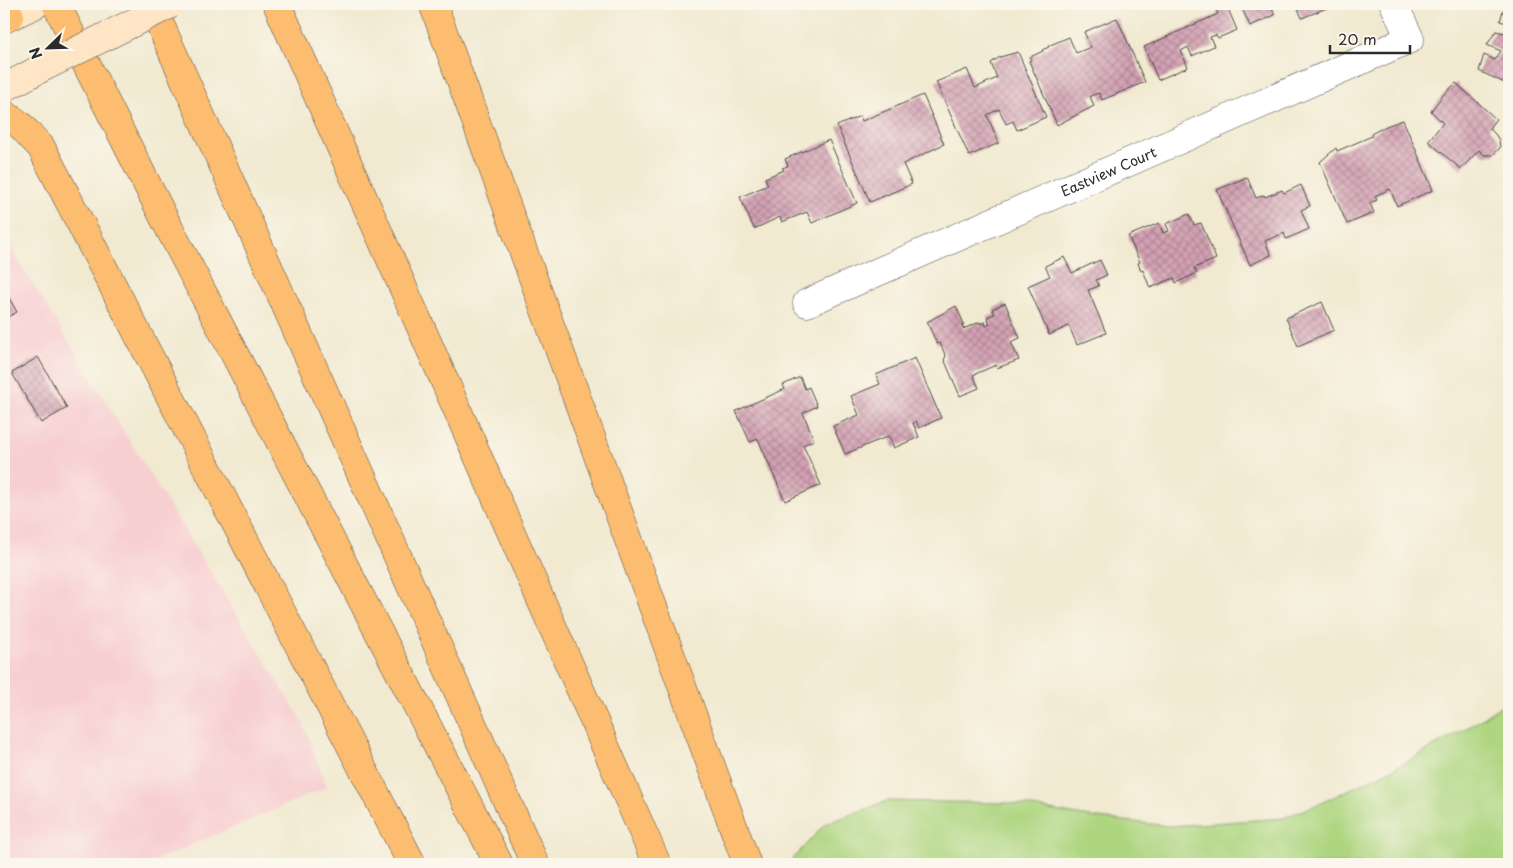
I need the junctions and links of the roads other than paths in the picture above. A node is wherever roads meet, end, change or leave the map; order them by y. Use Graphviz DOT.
graph roads {
  1 [pos="36,4"];
  2 [pos="56,4"];
  3 [pos="151,4"];
  4 [pos="171,4"];
  5 [pos="277,4"];
  6 [pos="433,4"];
  7 [pos="1394,4"];
  8 [pos="6,18"];
  9 [pos="4,88"];
  10 [pos="4,114"];
  11 [pos="807,303"];
  12 [pos="412,864"];
  13 [pos="499,864"];
  14 [pos="535,864"];
  15 [pos="657,864"];
  16 [pos="747,864"];
  1 -- 8 [label="main road"];
  2 -- 13 [label="highway"];
  3 -- 14 [label="highway"];
  4 -- 9 [label="main road, bridge"];
  5 -- 15 [label="highway"];
  6 -- 16 [label="highway"];
  7 -- 11 [label="street, Eastview Court"];
  10 -- 12 [label="highway"];
}
